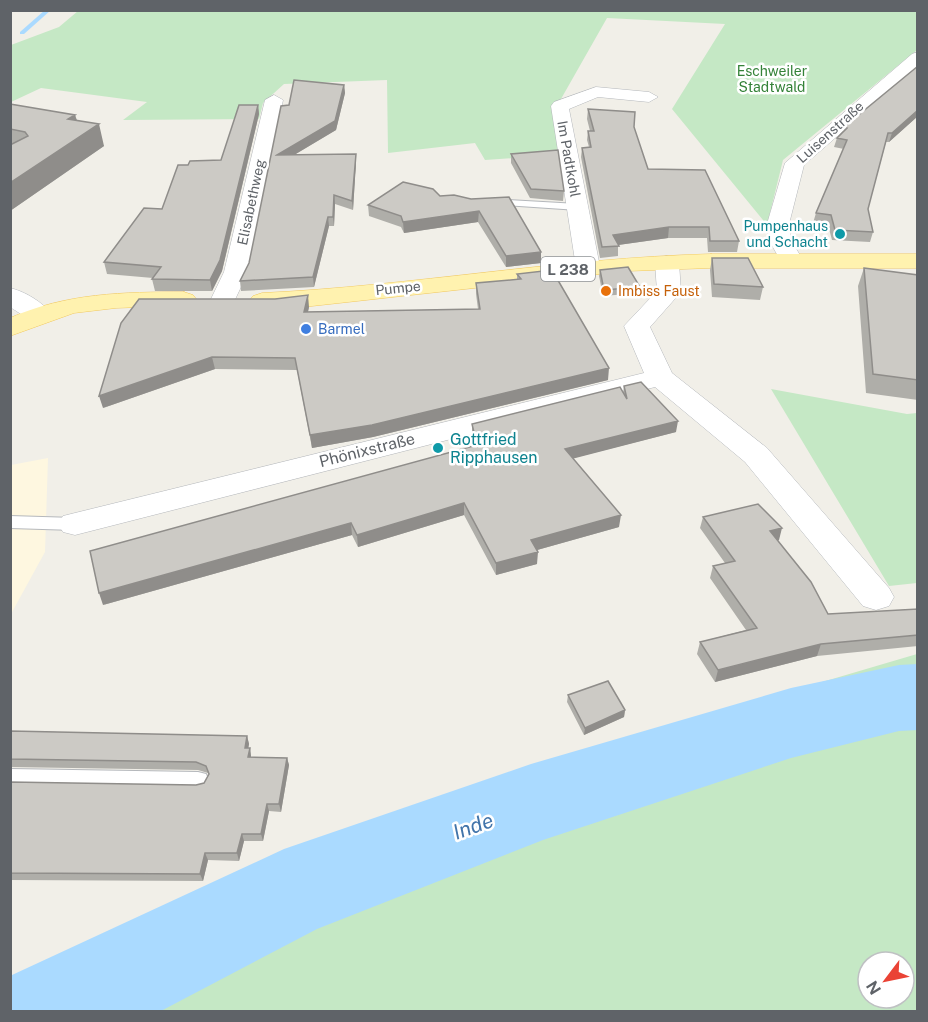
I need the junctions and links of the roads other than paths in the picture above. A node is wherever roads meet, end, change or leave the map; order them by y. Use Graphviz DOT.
graph roads {
  1 [pos="918,57"];
  2 [pos="649,97"];
  3 [pos="274,100"];
  4 [pos="482,201"];
  5 [pos="578,207"];
  6 [pos="918,261"];
  7 [pos="792,262"];
  8 [pos="667,263"];
  9 [pos="588,267"];
  10 [pos="10,295"];
  11 [pos="222,301"];
  12 [pos="38,314"];
  13 [pos="10,328"];
  14 [pos="660,377"];
  15 [pos="10,522"];
  16 [pos="75,524"];
  17 [pos="876,597"];
  18 [pos="10,778"];
  19 [pos="198,781"];
  1 -- 7 [label="street, Luisenstraße"];
  2 -- 5 [label="street, Im Padtkohl"];
  3 -- 11 [label="street, Elisabethweg"];
  4 -- 5 [label="lane"];
  5 -- 9 [label="street, Im Padtkohl"];
  6 -- 7 [label="main road, L 238"];
  7 -- 8 [label="main road, Pumpe / L 238"];
  8 -- 9 [label="main road, Pumpe / L 238"];
  8 -- 14 [label="street"];
  9 -- 11 [label="main road, Pumpe / L 238"];
  10 -- 12 [label="street"];
  11 -- 12 [label="main road, Pumpe / L 238"];
  12 -- 13 [label="main road, L 238"];
  14 -- 16 [label="street, Phönixstraße"];
  14 -- 17 [label="street"];
  15 -- 16 [label="lane"];
  18 -- 19 [label="lane"];
}
